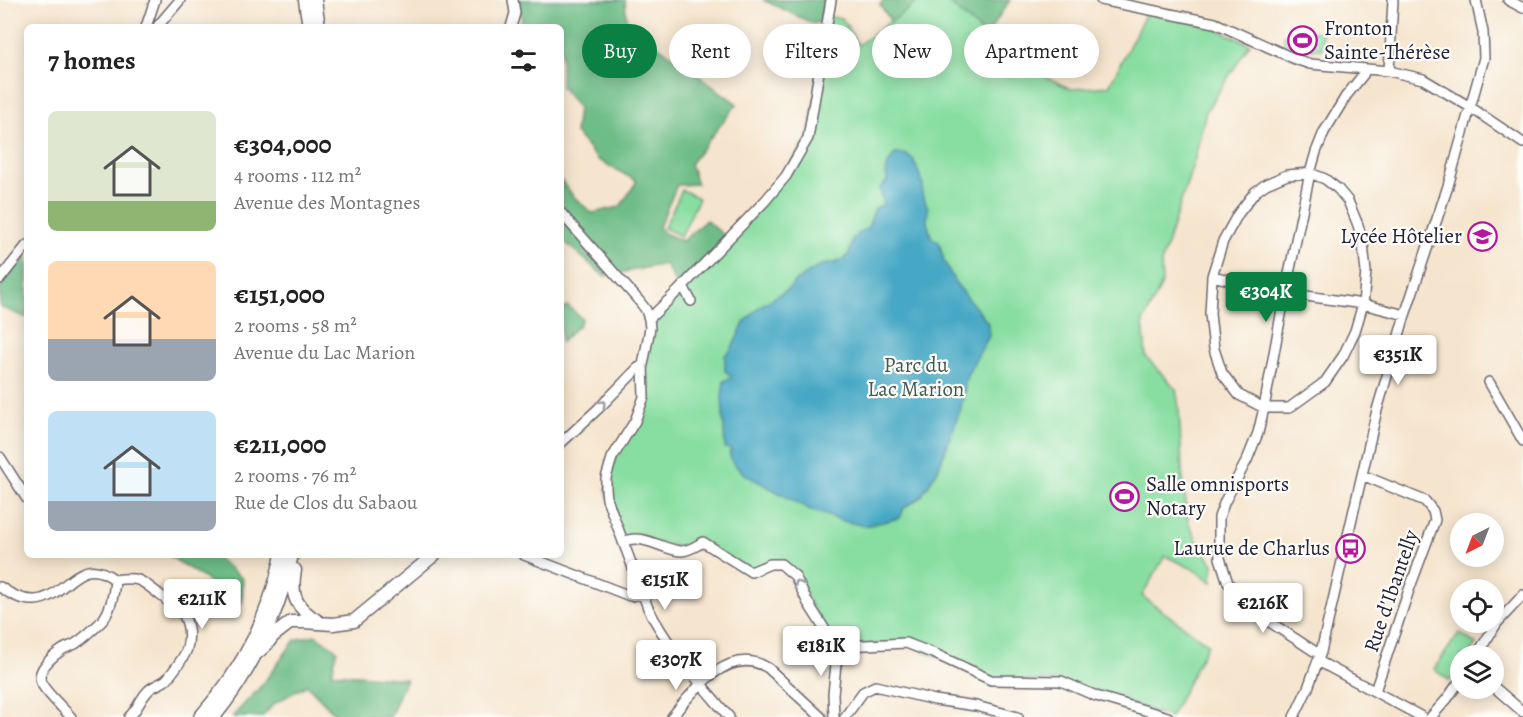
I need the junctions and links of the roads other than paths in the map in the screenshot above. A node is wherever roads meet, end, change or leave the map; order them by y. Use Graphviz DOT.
graph roads {
  1 [pos="155,0"];
  2 [pos="305,0"];
  3 [pos="315,0"];
  4 [pos="513,0"];
  5 [pos="831,0"];
  6 [pos="1101,0"];
  7 [pos="1393,0"];
  8 [pos="1476,0"];
  9 [pos="1508,0"];
  10 [pos="174,2"];
  11 [pos="1523,8"];
  12 [pos="147,24"];
  13 [pos="159,24"];
  14 [pos="309,24"];
  15 [pos="319,24"];
  16 [pos="513,24"];
  17 [pos="1365,69"];
  18 [pos="1389,71"];
  19 [pos="1470,107"];
  20 [pos="1502,128"];
  21 [pos="1523,138"];
  22 [pos="1523,143"];
  23 [pos="1310,173"];
  24 [pos="564,216"];
  25 [pos="24,249"];
  26 [pos="1212,276"];
  27 [pos="0,279"];
  28 [pos="683,286"];
  29 [pos="1285,293"];
  30 [pos="691,301"];
  31 [pos="1363,304"];
  32 [pos="1405,315"];
  33 [pos="649,319"];
  34 [pos="642,365"];
  35 [pos="1489,382"];
  36 [pos="1264,408"];
  37 [pos="564,440"];
  38 [pos="1523,441"];
  39 [pos="0,457"];
  40 [pos="1362,475"];
  41 [pos="24,494"];
  42 [pos="624,542"];
  43 [pos="281,558"];
  44 [pos="291,558"];
  45 [pos="297,558"];
  46 [pos="430,558"];
  47 [pos="532,558"];
  48 [pos="115,580"];
  49 [pos="0,587"];
  50 [pos="643,594"];
  51 [pos="1523,595"];
  52 [pos="320,622"];
  53 [pos="1483,645"];
  54 [pos="846,646"];
  55 [pos="258,652"];
  56 [pos="1319,657"];
  57 [pos="700,683"];
  58 [pos="1375,692"];
  59 [pos="1450,695"];
  60 [pos="1504,696"];
  61 [pos="976,706"];
  62 [pos="1523,712"];
  63 [pos="71,717"];
  64 [pos="129,717"];
  65 [pos="200,717"];
  66 [pos="213,717"];
  67 [pos="672,717"];
  68 [pos="729,717"];
  69 [pos="821,717"];
  70 [pos="834,717"];
  71 [pos="845,717"];
  72 [pos="978,717"];
  73 [pos="1018,717"];
  74 [pos="1168,717"];
  75 [pos="1294,717"];
  76 [pos="1422,717"];
  77 [pos="1431,717"];
  1 -- 12 [label="street"];
  2 -- 14 [label="main road"];
  3 -- 15 [label="main road"];
  4 -- 16 [label="street"];
  5 -- 28 [label="street"];
  6 -- 17 [label="street"];
  7 -- 18 [label="street"];
  8 -- 19 [label="street"];
  9 -- 11 [label="street"];
  10 -- 13 [label="street"];
  17 -- 18 [label="street"];
  17 -- 23 [label="street"];
  18 -- 19 [label="street"];
  19 -- 20 [label="street"];
  19 -- 32 [label="street"];
  20 -- 21 [label="street"];
  20 -- 22 [label="street"];
  23 -- 26 [label="street"];
  23 -- 29 [label="street"];
  23 -- 31 [label="street"];
  24 -- 33 [label="street"];
  25 -- 27 [label="street"];
  26 -- 29 [label="street"];
  26 -- 36 [label="street"];
  28 -- 30 [label="street"];
  28 -- 33 [label="street"];
  29 -- 31 [label="street"];
  29 -- 36 [label="street"];
  31 -- 32 [label="street"];
  31 -- 36 [label="street"];
  32 -- 40 [label="street"];
  33 -- 34 [label="street"];
  37 -- 34 [label="street, one-way"];
  34 -- 42 [label="street"];
  35 -- 38 [label="street"];
  36 -- 56 [label="street"];
  39 -- 41 [label="street"];
  40 -- 56 [label="street"];
  40 -- 58 [label="street, Rue d'Ibantelly"];
  42 -- 50 [label="street"];
  54 -- 42 [label="street, one-way"];
  43 -- 65 [label="main road"];
  44 -- 55 [label="main road"];
  45 -- 52 [label="main road"];
  46 -- 52 [label="main road"];
  47 -- 50 [label="street"];
  48 -- 49 [label="street"];
  48 -- 63 [label="street"];
  48 -- 64 [label="street"];
  50 -- 57 [label="street"];
  51 -- 53 [label="street"];
  52 -- 55 [label="main road"];
  54 -- 70 [label="street"];
  54 -- 74 [label="street"];
  55 -- 66 [label="main road"];
  56 -- 58 [label="street"];
  56 -- 75 [label="street"];
  57 -- 67 [label="street"];
  57 -- 68 [label="street"];
  57 -- 69 [label="street"];
  58 -- 76 [label="street"];
  59 -- 77 [label="street"];
  60 -- 62 [label="street"];
  61 -- 71 [label="street"];
  61 -- 72 [label="street"];
  61 -- 73 [label="street"];
}
